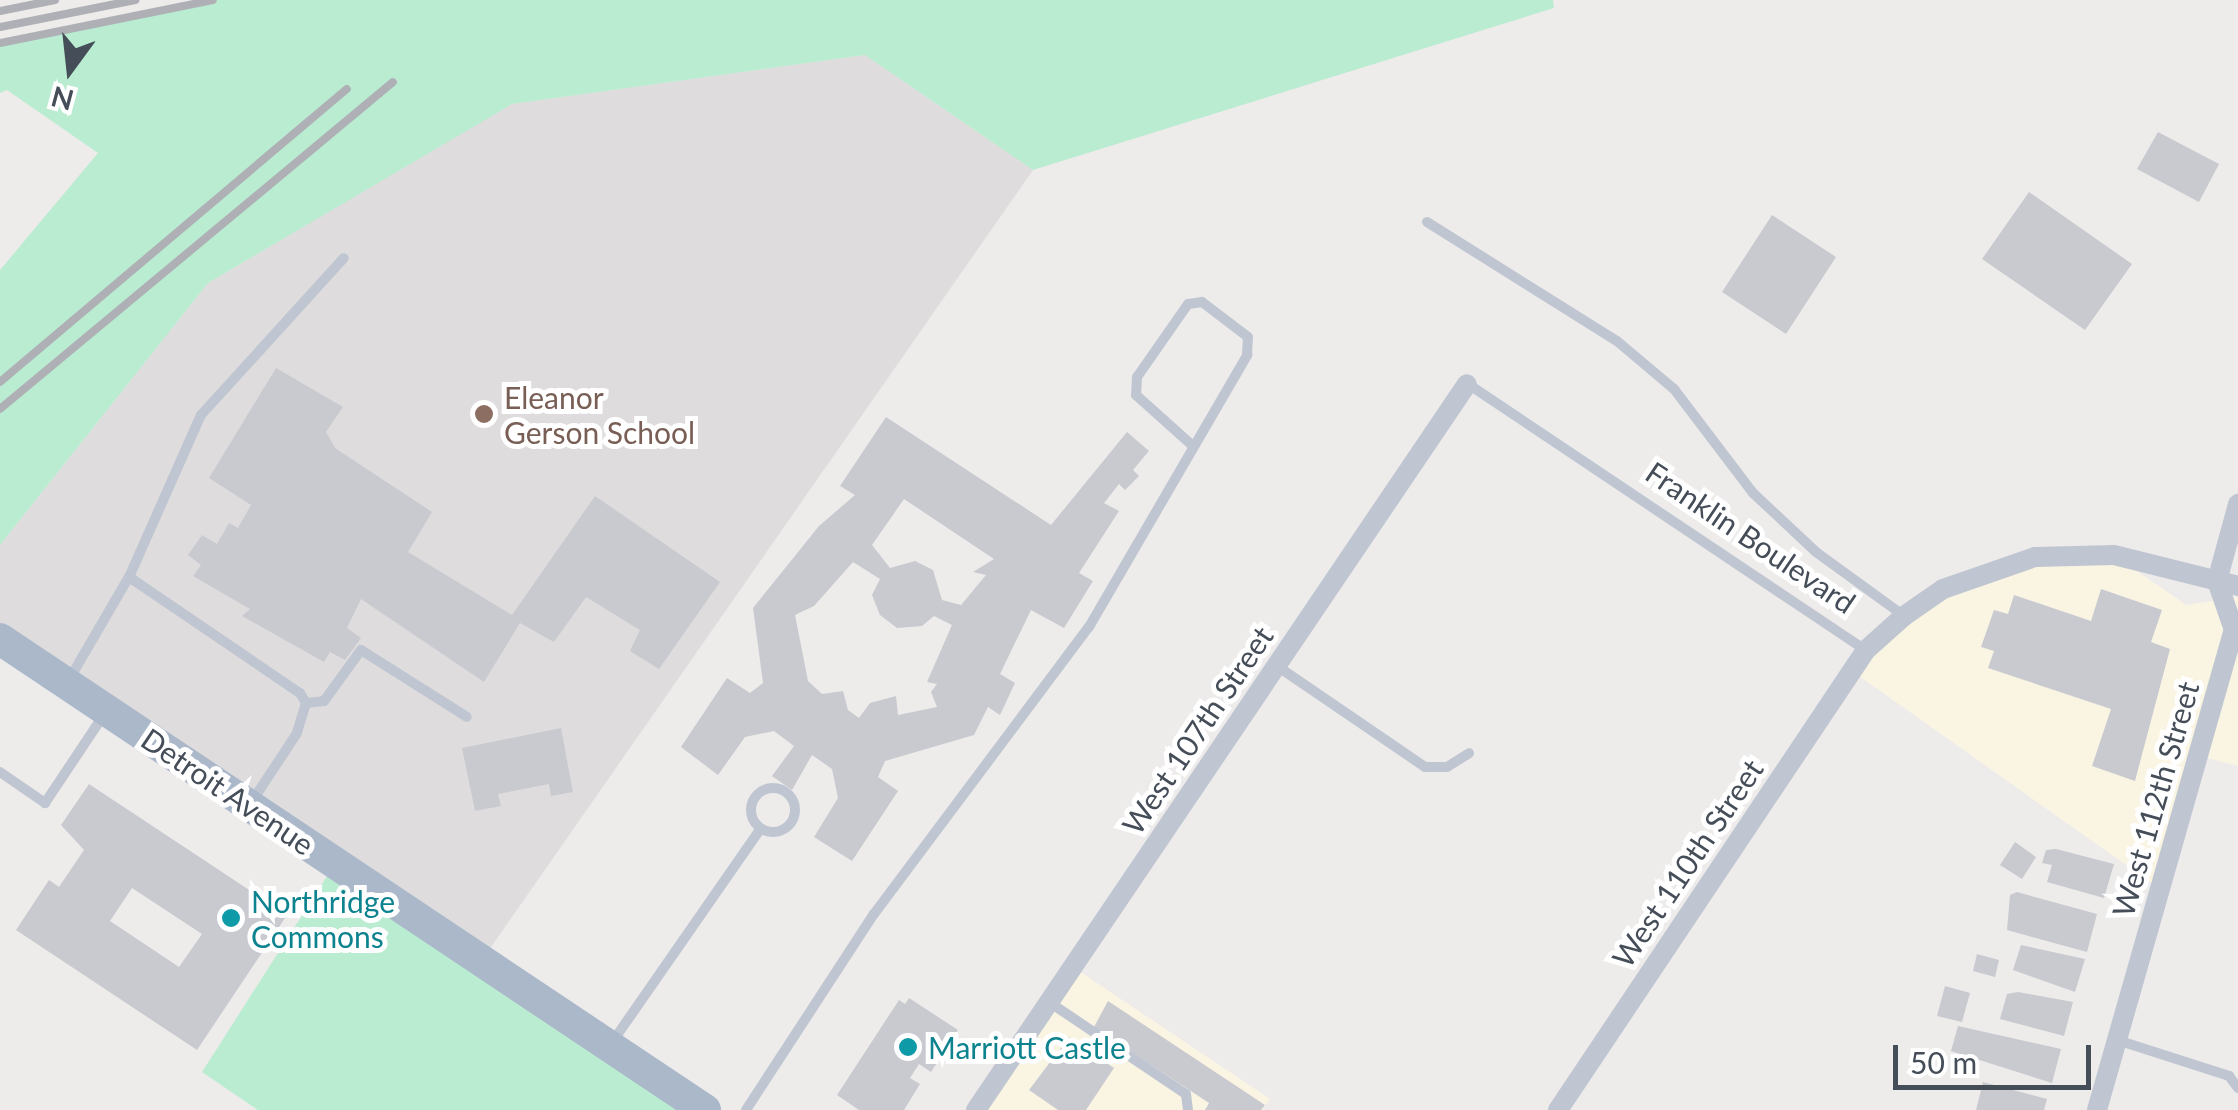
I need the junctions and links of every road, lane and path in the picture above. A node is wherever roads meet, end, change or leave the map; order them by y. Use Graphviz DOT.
graph roads {
  1 [pos="1427,222"];
  2 [pos="344,258"];
  3 [pos="1467,384"];
  4 [pos="1192,446"];
  5 [pos="2238,504"];
  6 [pos="129,577"];
  7 [pos="2228,584"];
  8 [pos="1904,616"];
  9 [pos="0,639"];
  10 [pos="1866,650"];
  11 [pos="1276,666"];
  12 [pos="66,683"];
  13 [pos="306,704"];
  14 [pos="108,710"];
  15 [pos="467,717"];
  16 [pos="1468,752"];
  17 [pos="0,772"];
  18 [pos="250,805"];
  19 [pos="760,828"];
  20 [pos="1049,1002"];
  21 [pos="2117,1040"];
  22 [pos="609,1046"];
  23 [pos="2238,1088"];
  24 [pos="705,1110"];
  25 [pos="746,1110"];
  26 [pos="976,1110"];
  27 [pos="1188,1110"];
  28 [pos="1558,1110"];
  29 [pos="2097,1110"];
  1 -- 8 [label="lane"];
  2 -- 6 [label="lane"];
  3 -- 10 [label="lane, Franklin Boulevard"];
  3 -- 11 [label="street, West 107th Street"];
  4 -- 4 [label="lane"];
  4 -- 25 [label="lane"];
  5 -- 7 [label="street"];
  6 -- 12 [label="lane"];
  6 -- 13 [label="lane"];
  7 -- 8 [label="street, Franklin Boulevard"];
  7 -- 21 [label="street, West 112th Street"];
  8 -- 10 [label="street, Franklin Boulevard"];
  9 -- 12 [label="main road, Detroit Avenue"];
  10 -- 28 [label="street, West 110th Street"];
  11 -- 16 [label="lane"];
  11 -- 20 [label="street, West 107th Street"];
  12 -- 14 [label="main road, Detroit Avenue"];
  13 -- 15 [label="lane"];
  13 -- 18 [label="lane"];
  14 -- 17 [label="lane"];
  14 -- 18 [label="main road, Detroit Avenue"];
  18 -- 22 [label="main road, Detroit Avenue"];
  19 -- 19 [label="lane"];
  19 -- 22 [label="lane"];
  20 -- 26 [label="street, West 107th Street"];
  20 -- 27 [label="lane"];
  21 -- 23 [label="lane"];
  21 -- 29 [label="street, West 112th Street"];
  22 -- 24 [label="main road, Detroit Avenue"];
}
